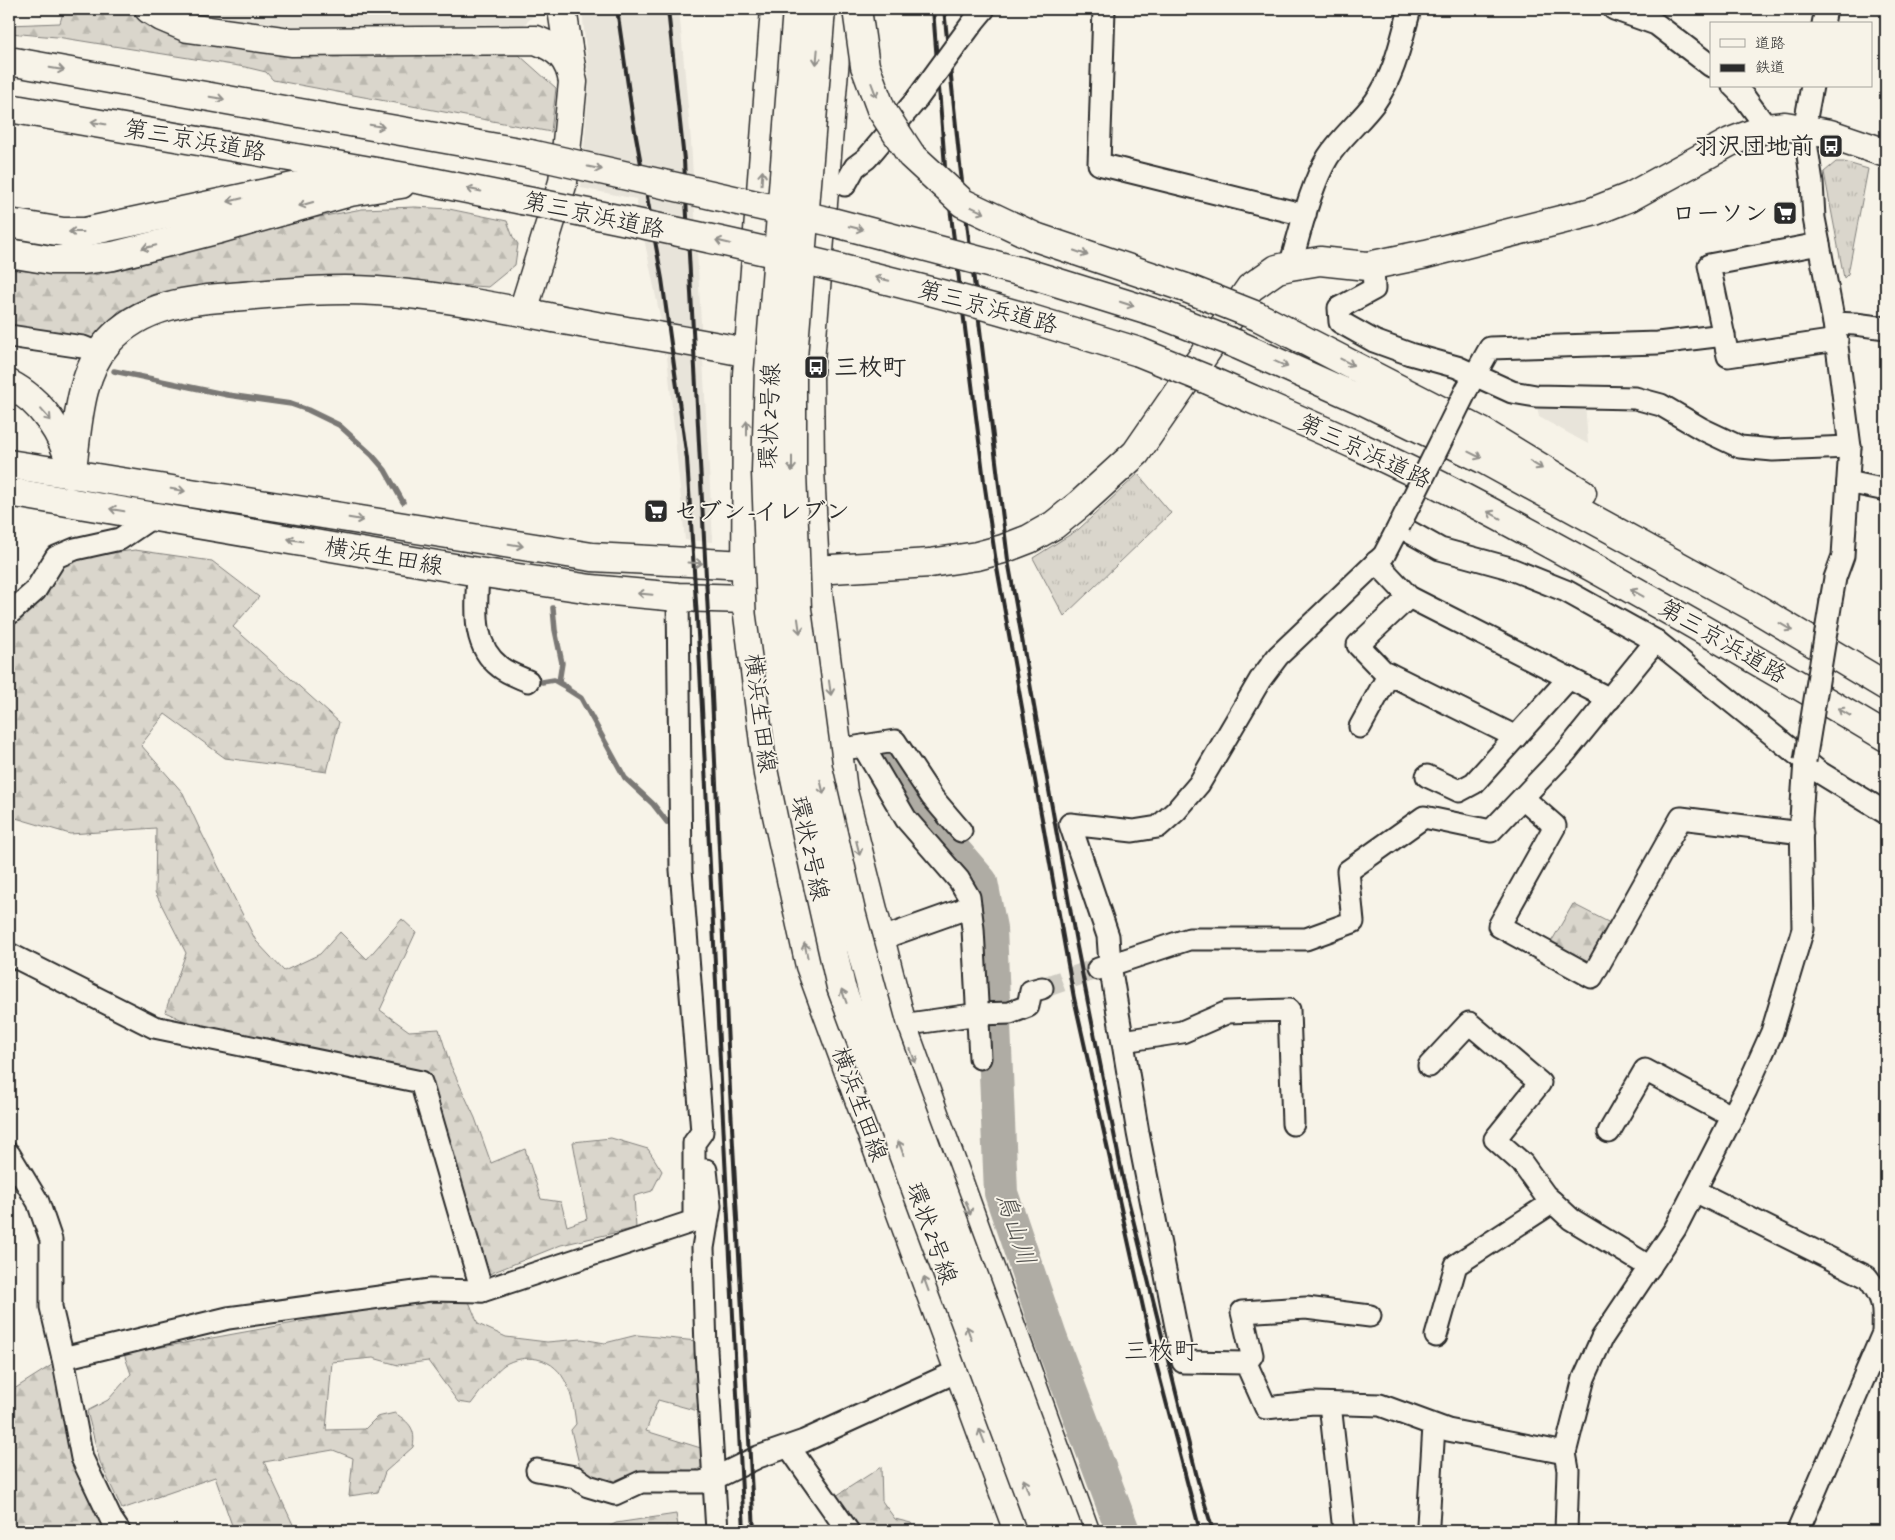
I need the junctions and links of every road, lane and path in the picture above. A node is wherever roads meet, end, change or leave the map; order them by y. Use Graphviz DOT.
graph roads {
  1 [pos="149,9"];
  2 [pos="562,9"];
  3 [pos="775,9"];
  4 [pos="797,9"];
  5 [pos="821,9"];
  6 [pos="839,9"];
  7 [pos="857,9"];
  8 [pos="1104,9"];
  9 [pos="1410,9"];
  10 [pos="1614,9"];
  11 [pos="1826,9"];
  12 [pos="979,15"];
  13 [pos="1823,22"];
  14 [pos="9,61"];
  15 [pos="1710,65"];
  16 [pos="571,67"];
  17 [pos="1735,88"];
  18 [pos="1812,88"];
  19 [pos="9,108"];
  20 [pos="1767,128"];
  21 [pos="1804,129"];
  22 [pos="1886,153"];
  23 [pos="422,180"];
  24 [pos="845,186"];
  25 [pos="1305,214"];
  26 [pos="9,223"];
  27 [pos="1819,244"];
  28 [pos="9,253"];
  29 [pos="1373,265"];
  30 [pos="1290,266"];
  31 [pos="523,311"];
  32 [pos="1886,328"];
  33 [pos="1835,332"];
  34 [pos="1724,334"];
  35 [pos="9,336"];
  36 [pos="748,353"];
  37 [pos="100,354"];
  38 [pos="1470,383"];
  39 [pos="9,384"];
  40 [pos="1850,447"];
  41 [pos="9,464"];
  42 [pos="72,471"];
  43 [pos="1848,482"];
  44 [pos="1886,490"];
  45 [pos="9,492"];
  46 [pos="68,502"];
  47 [pos="154,516"];
  48 [pos="1399,526"];
  49 [pos="1376,562"];
  50 [pos="747,564"];
  51 [pos="814,570"];
  52 [pos="478,572"];
  53 [pos="678,597"];
  54 [pos="1409,597"];
  55 [pos="746,599"];
  56 [pos="1752,606"];
  57 [pos="9,614"];
  58 [pos="1656,641"];
  59 [pos="1388,674"];
  60 [pos="1569,678"];
  61 [pos="528,681"];
  62 [pos="1886,686"];
  63 [pos="1610,699"];
  64 [pos="1360,726"];
  65 [pos="1516,737"];
  66 [pos="1886,737"];
  67 [pos="851,748"];
  68 [pos="1805,761"];
  69 [pos="1427,776"];
  70 [pos="1523,798"];
  71 [pos="1886,813"];
  72 [pos="961,831"];
  73 [pos="1802,833"];
  74 [pos="970,907"];
  75 [pos="880,939"];
  76 [pos="9,954"];
  77 [pos="1103,967"];
  78 [pos="1042,988"];
  79 [pos="979,1014"];
  80 [pos="902,1025"];
  81 [pos="1122,1041"];
  82 [pos="980,1058"];
  83 [pos="1430,1066"];
  84 [pos="1733,1117"];
  85 [pos="1293,1124"];
  86 [pos="702,1132"];
  87 [pos="1609,1132"];
  88 [pos="9,1154"];
  89 [pos="1695,1191"];
  90 [pos="1553,1202"];
  91 [pos="1650,1266"];
  92 [pos="482,1291"];
  93 [pos="1370,1316"];
  94 [pos="1436,1336"];
  95 [pos="63,1358"];
  96 [pos="1246,1363"];
  97 [pos="958,1372"];
  98 [pos="1330,1404"];
  99 [pos="1434,1426"];
  100 [pos="789,1447"];
  101 [pos="1565,1453"];
  102 [pos="537,1470"];
  103 [pos="713,1478"];
  104 [pos="1428,1524"];
  105 [pos="119,1531"];
  106 [pos="717,1531"];
  107 [pos="848,1531"];
  108 [pos="1018,1531"];
  109 [pos="1043,1531"];
  110 [pos="1068,1531"];
  111 [pos="1085,1531"];
  112 [pos="1344,1531"];
  113 [pos="1566,1531"];
  114 [pos="1798,1531"];
  1 -- 16 [label="main road"];
  2 -- 16 [label="main road"];
  36 -- 3 [label="main road, one-way"];
  109 -- 4 [label="main road, 環状2号線, one-way, bridge"];
  5 -- 110 [label="main road, 環状2号線, one-way, bridge"];
  6 -- 51 [label="main road"];
  7 -- 56 [label="main road, one-way, bridge"];
  8 -- 25 [label="street"];
  9 -- 25 [label="street"];
  10 -- 15 [label="street"];
  11 -- 13 [label="street"];
  12 -- 24 [label="street, bridge"];
  14 -- 56 [label="main road, 第三京浜道路, one-way, bridge"];
  16 -- 31 [label="main road"];
  17 -- 20 [label="street"];
  18 -- 21 [label="street"];
  23 -- 19 [label="main road, 第三京浜道路, one-way"];
  20 -- 21 [label="main road"];
  20 -- 29 [label="main road"];
  21 -- 22 [label="main road"];
  21 -- 27 [label="street"];
  23 -- 26 [label="main road, one-way"];
  23 -- 28 [label="main road, one-way"];
  66 -- 23 [label="main road, 第三京浜道路, one-way, bridge"];
  25 -- 30 [label="street"];
  27 -- 33 [label="street"];
  27 -- 34 [label="street"];
  29 -- 30 [label="main road"];
  29 -- 38 [label="street"];
  30 -- 51 [label="main road"];
  31 -- 36 [label="main road"];
  31 -- 37 [label="main road"];
  32 -- 33 [label="street"];
  33 -- 34 [label="street"];
  33 -- 40 [label="street"];
  34 -- 38 [label="street"];
  35 -- 37 [label="street"];
  50 -- 36 [label="main road, one-way"];
  37 -- 42 [label="main road"];
  38 -- 40 [label="street"];
  38 -- 48 [label="street, bridge"];
  39 -- 42 [label="main road, one-way"];
  40 -- 43 [label="street"];
  41 -- 42 [label="main road, 横浜生田線"];
  42 -- 46 [label="main road"];
  42 -- 50 [label="main road, 横浜生田線, one-way"];
  43 -- 44 [label="street"];
  43 -- 68 [label="street, bridge"];
  45 -- 46 [label="main road, 横浜生田線"];
  47 -- 46 [label="main road, 横浜生田線, one-way"];
  52 -- 47 [label="main road, 横浜生田線, one-way"];
  47 -- 57 [label="street"];
  48 -- 49 [label="street"];
  48 -- 58 [label="street"];
  49 -- 54 [label="street"];
  49 -- 77 [label="street"];
  50 -- 51 [label="main road, 横浜生田線"];
  50 -- 55 [label="main road"];
  51 -- 55 [label="main road"];
  51 -- 67 [label="main road, one-way"];
  53 -- 52 [label="main road, 横浜生田線, one-way"];
  52 -- 61 [label="street"];
  53 -- 55 [label="main road, 横浜生田線"];
  53 -- 86 [label="street"];
  54 -- 59 [label="street"];
  54 -- 60 [label="street"];
  97 -- 55 [label="main road, 横浜生田線, one-way"];
  56 -- 62 [label="main road, 第三京浜道路, one-way"];
  58 -- 63 [label="street"];
  58 -- 68 [label="street"];
  59 -- 64 [label="street"];
  59 -- 65 [label="street"];
  60 -- 63 [label="street"];
  60 -- 65 [label="street"];
  63 -- 70 [label="street"];
  65 -- 69 [label="street"];
  67 -- 72 [label="street"];
  67 -- 74 [label="street"];
  67 -- 75 [label="main road, one-way"];
  68 -- 71 [label="street"];
  68 -- 73 [label="street"];
  70 -- 73 [label="street"];
  70 -- 77 [label="street"];
  73 -- 84 [label="street"];
  74 -- 75 [label="street"];
  74 -- 79 [label="street"];
  75 -- 80 [label="main road"];
  76 -- 92 [label="street"];
  77 -- 81 [label="street"];
  78 -- 79 [label="street"];
  79 -- 80 [label="street"];
  79 -- 82 [label="street"];
  80 -- 111 [label="main road, one-way"];
  81 -- 85 [label="street"];
  81 -- 96 [label="street"];
  83 -- 90 [label="street"];
  84 -- 87 [label="street"];
  84 -- 89 [label="street"];
  86 -- 92 [label="street"];
  86 -- 103 [label="street"];
  88 -- 95 [label="street"];
  89 -- 91 [label="street"];
  89 -- 114 [label="street"];
  90 -- 91 [label="street"];
  90 -- 94 [label="street"];
  91 -- 101 [label="street"];
  92 -- 95 [label="street"];
  93 -- 96 [label="street"];
  95 -- 105 [label="street"];
  96 -- 98 [label="street"];
  97 -- 100 [label="street"];
  108 -- 97 [label="main road, 横浜生田線, one-way"];
  98 -- 99 [label="street"];
  98 -- 112 [label="street"];
  99 -- 101 [label="street"];
  99 -- 104 [label="street"];
  100 -- 103 [label="street"];
  100 -- 107 [label="street"];
  101 -- 113 [label="street"];
  102 -- 103 [label="street"];
  103 -- 106 [label="street"];
}
